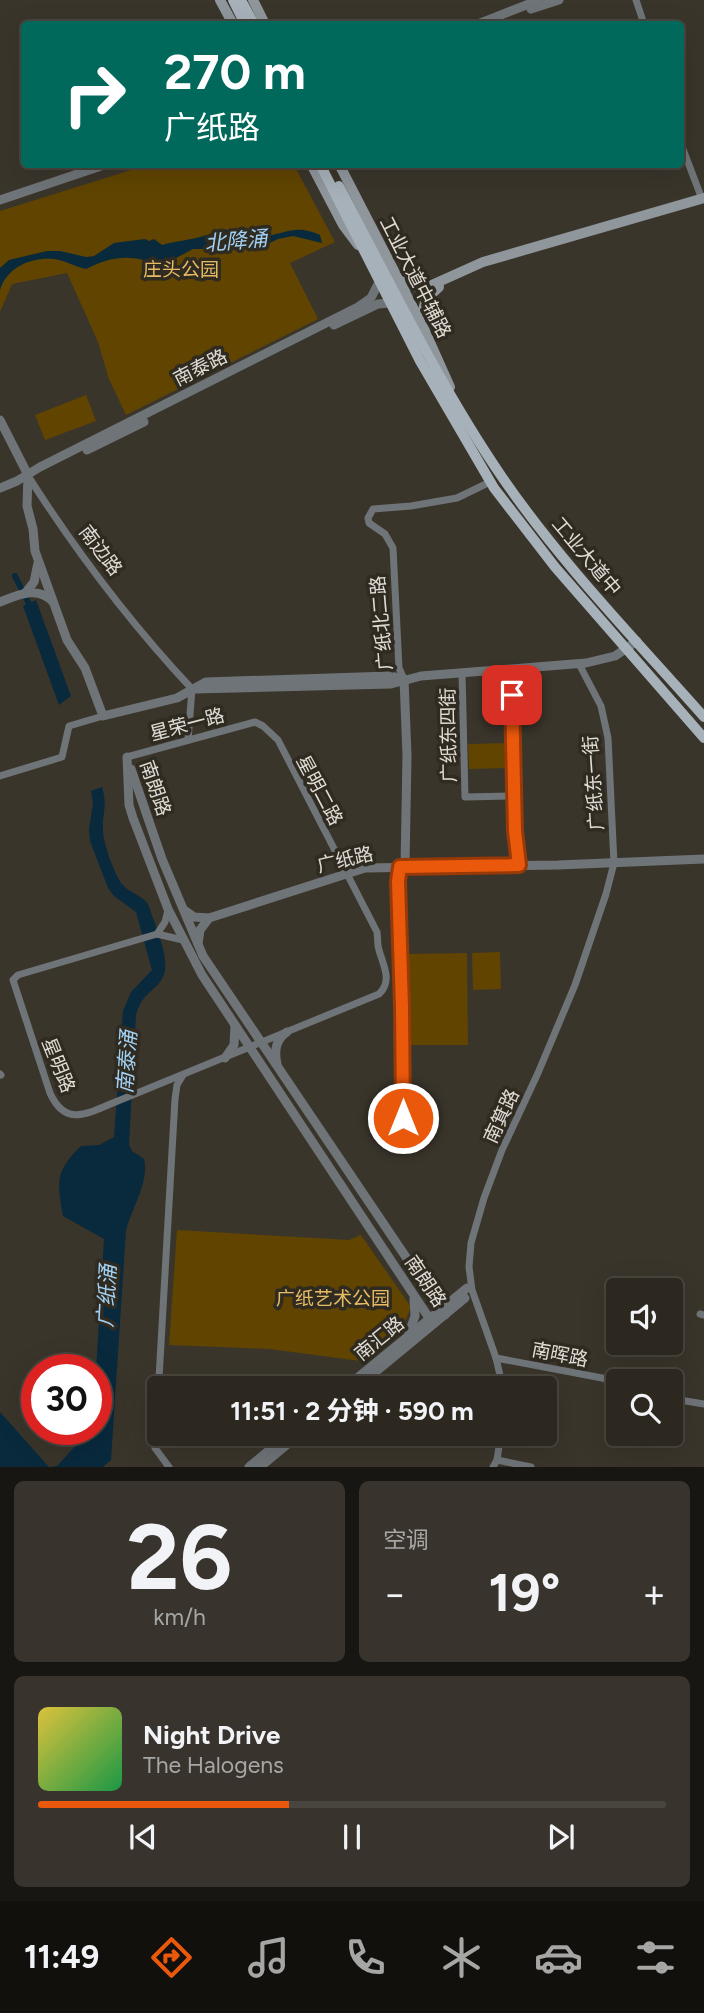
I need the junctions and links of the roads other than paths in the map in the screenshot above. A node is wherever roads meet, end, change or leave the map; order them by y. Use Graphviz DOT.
graph roads {
  1 [pos="220,0"];
  2 [pos="230,0"];
  3 [pos="241,0"];
  4 [pos="253,0"];
  5 [pos="539,0"];
  6 [pos="559,0"];
  7 [pos="636,0"];
  8 [pos="502,15"];
  9 [pos="231,21"];
  10 [pos="239,21"];
  11 [pos="243,21"];
  12 [pos="252,21"];
  13 [pos="264,21"];
  14 [pos="486,21"];
  15 [pos="643,21"];
  16 [pos="684,152"];
  17 [pos="95,168"];
  18 [pos="313,168"];
  19 [pos="322,168"];
  20 [pos="330,168"];
  21 [pos="341,168"];
  22 [pos="0,200"];
  23 [pos="703,200"];
  24 [pos="368,249"];
  25 [pos="397,278"];
  26 [pos="379,282"];
  27 [pos="390,303"];
  28 [pos="420,321"];
  29 [pos="459,407"];
  30 [pos="0,420"];
  31 [pos="28,475"];
  32 [pos="490,482"];
  33 [pos="0,488"];
  34 [pos="38,559"];
  35 [pos="26,592"];
  36 [pos="0,602"];
  37 [pos="54,604"];
  38 [pos="636,641"];
  39 [pos="626,649"];
  40 [pos="579,664"];
  41 [pos="512,670"];
  42 [pos="462,673"];
  43 [pos="404,679"];
  44 [pos="192,689"];
  45 [pos="103,716"];
  46 [pos="704,717"];
  47 [pos="256,722"];
  48 [pos="704,738"];
  49 [pos="188,740"];
  50 [pos="127,757"];
  51 [pos="0,776"];
  52 [pos="515,796"];
  53 [pos="704,859"];
  54 [pos="614,863"];
  55 [pos="519,865"];
  56 [pos="402,867"];
  57 [pos="346,874"];
  58 [pos="182,908"];
  59 [pos="169,909"];
  60 [pos="209,918"];
  61 [pos="160,933"];
  62 [pos="183,940"];
  63 [pos="198,946"];
  64 [pos="229,995"];
  65 [pos="220,1001"];
  66 [pos="234,1023"];
  67 [pos="288,1032"];
  68 [pos="262,1043"];
  69 [pos="250,1048"];
  70 [pos="225,1058"];
  71 [pos="277,1066"];
  72 [pos="183,1075"];
  73 [pos="153,1087"];
  74 [pos="293,1089"];
  75 [pos="281,1098"];
  76 [pos="175,1099"];
  77 [pos="403,1145"];
  78 [pos="411,1265"];
  79 [pos="398,1272"];
  80 [pos="467,1288"];
  81 [pos="413,1294"];
  82 [pos="465,1298"];
  83 [pos="445,1315"];
  84 [pos="433,1324"];
  85 [pos="406,1338"];
  86 [pos="496,1357"];
  87 [pos="360,1376"];
  88 [pos="370,1376"];
  89 [pos="500,1376"];
  90 [pos="606,1379"];
  91 [pos="683,1401"];
  92 [pos="704,1405"];
  93 [pos="274,1446"];
  94 [pos="285,1446"];
  95 [pos="495,1463"];
  96 [pos="169,1467"];
  97 [pos="248,1467"];
  98 [pos="260,1467"];
  99 [pos="531,1467"];
  1 -- 9 [label="main road"];
  2 -- 10 [label="main road"];
  2 -- 11 [label="main road"];
  3 -- 12 [label="main road"];
  4 -- 13 [label="main road"];
  5 -- 8 [label="street"];
  6 -- 8 [label="street"];
  7 -- 15 [label="street"];
  8 -- 14 [label="street"];
  16 -- 23 [label="street"];
  17 -- 22 [label="street"];
  18 -- 24 [label="main road, 工业大道中辅路"];
  19 -- 24 [label="main road"];
  20 -- 24 [label="main road"];
  21 -- 25 [label="main road, 工业大道中辅路"];
  23 -- 25 [label="main road"];
  23 -- 28 [label="main road"];
  24 -- 26 [label="main road"];
  24 -- 29 [label="main road, 工业大道中"];
  25 -- 28 [label="main road, 工业大道中辅路"];
  26 -- 27 [label="main road"];
  26 -- 31 [label="street, 南泰路"];
  27 -- 31 [label="street, 南泰路"];
  27 -- 32 [label="main road"];
  28 -- 29 [label="main road, 工业大道中辅路"];
  29 -- 38 [label="main road, 工业大道中"];
  30 -- 31 [label="street, 南边路"];
  31 -- 33 [label="street, 南泰路"];
  31 -- 34 [label="street"];
  31 -- 44 [label="street, 南边路"];
  32 -- 39 [label="main road"];
  32 -- 43 [label="street, 广纸北二路"];
  34 -- 35 [label="street"];
  34 -- 37 [label="street"];
  35 -- 36 [label="street"];
  35 -- 37 [label="street"];
  37 -- 45 [label="street"];
  38 -- 39 [label="street"];
  38 -- 46 [label="main road, 工业大道中"];
  39 -- 40 [label="street"];
  39 -- 48 [label="main road"];
  40 -- 41 [label="street"];
  40 -- 54 [label="street, 广纸东一街"];
  41 -- 42 [label="street"];
  41 -- 52 [label="street"];
  42 -- 43 [label="street"];
  42 -- 52 [label="street, 广纸东四街"];
  43 -- 44 [label="street"];
  43 -- 56 [label="street, 广纸北二路"];
  44 -- 45 [label="street"];
  44 -- 49 [label="street"];
  45 -- 51 [label="street"];
  47 -- 49 [label="street, 星荣一路"];
  47 -- 57 [label="street, 星明二路"];
  49 -- 50 [label="street, 星荣一路"];
  50 -- 58 [label="street, 南朗路"];
  50 -- 59 [label="street, 南朗路"];
  52 -- 55 [label="street"];
  53 -- 54 [label="street, 广纸路"];
  54 -- 55 [label="street, 广纸路"];
  54 -- 86 [label="street, 南箕路"];
  55 -- 56 [label="street, 广纸路"];
  56 -- 57 [label="street, 广纸路"];
  56 -- 77 [label="street"];
  57 -- 60 [label="street, 广纸路"];
  57 -- 67 [label="street, 星明二路"];
  58 -- 60 [label="street"];
  58 -- 63 [label="street, 南朗路"];
  59 -- 61 [label="street"];
  59 -- 62 [label="street, 南朗路"];
  60 -- 63 [label="street"];
  61 -- 62 [label="street"];
  61 -- 73 [label="street, 星明路"];
  62 -- 65 [label="street, 南朗路"];
  63 -- 64 [label="street, 南朗路"];
  64 -- 65 [label="street"];
  64 -- 68 [label="street, 南朗路"];
  65 -- 66 [label="street, 南朗路"];
  66 -- 69 [label="street, 南朗路"];
  66 -- 70 [label="street"];
  67 -- 68 [label="street, 星明二路"];
  67 -- 71 [label="street"];
  68 -- 69 [label="street, 星明路"];
  68 -- 71 [label="street, 南朗路"];
  69 -- 70 [label="street, 星明路"];
  69 -- 75 [label="street, 南朗路"];
  70 -- 72 [label="street, 星明路"];
  71 -- 74 [label="street, 南朗路"];
  72 -- 73 [label="street, 星明路"];
  72 -- 76 [label="street"];
  73 -- 76 [label="street"];
  74 -- 75 [label="street"];
  74 -- 78 [label="street, 南朗路"];
  75 -- 79 [label="street, 南朗路"];
  76 -- 96 [label="street"];
  78 -- 79 [label="street"];
  78 -- 83 [label="street, 南朗路"];
  79 -- 81 [label="street, 南朗路"];
  80 -- 85 [label="street, 南汇路"];
  81 -- 84 [label="street, 南朗路"];
  81 -- 85 [label="street"];
  82 -- 83 [label="street, 南汇路"];
  83 -- 84 [label="street, 南汇路"];
  84 -- 88 [label="street, 南汇路"];
  85 -- 87 [label="street, 南汇路"];
  86 -- 89 [label="street, 南箕路"];
  86 -- 90 [label="street, 南晖路"];
  91 -- 92 [label="street"];
  93 -- 97 [label="street"];
  94 -- 98 [label="street"];
  95 -- 99 [label="street"];
}
